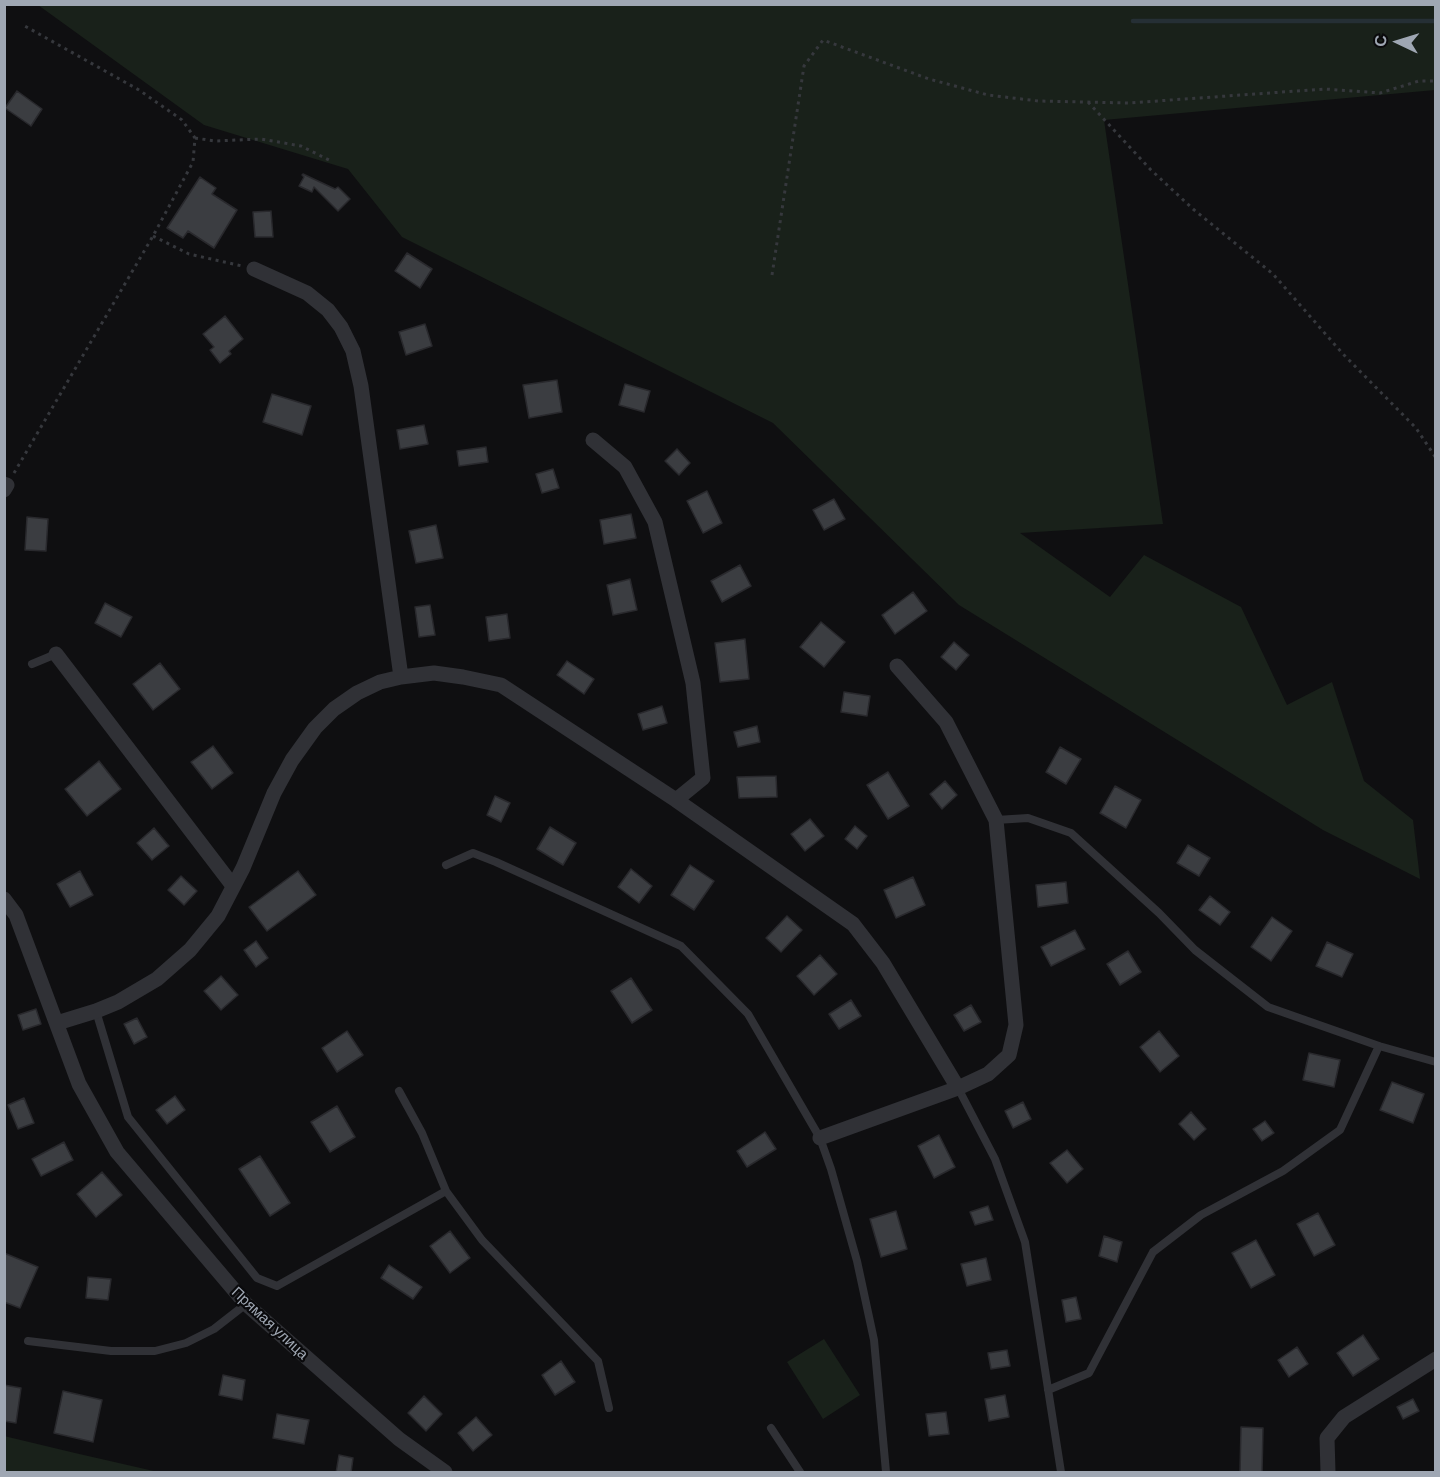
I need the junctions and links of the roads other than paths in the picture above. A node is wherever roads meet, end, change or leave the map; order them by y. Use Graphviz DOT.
graph roads {
  1 [pos="254,269"];
  2 [pos="592,440"];
  3 [pos="56,654"];
  4 [pos="32,664"];
  5 [pos="897,666"];
  6 [pos="402,676"];
  7 [pos="676,800"];
  8 [pos="996,820"];
  9 [pos="446,865"];
  10 [pos="233,886"];
  11 [pos="4,899"];
  12 [pos="96,1011"];
  13 [pos="57,1023"];
  14 [pos="1379,1046"];
  15 [pos="1436,1062"];
  16 [pos="958,1088"];
  17 [pos="399,1091"];
  18 [pos="820,1138"];
  19 [pos="446,1191"];
  20 [pos="246,1304"];
  21 [pos="28,1341"];
  22 [pos="1436,1359"];
  23 [pos="1048,1390"];
  24 [pos="609,1408"];
  25 [pos="771,1428"];
  26 [pos="446,1473"];
  27 [pos="800,1473"];
  28 [pos="886,1473"];
  29 [pos="1061,1473"];
  30 [pos="1328,1473"];
  1 -- 6 [label="street"];
  2 -- 7 [label="street"];
  3 -- 4 [label="lane"];
  3 -- 10 [label="street"];
  5 -- 8 [label="street"];
  6 -- 7 [label="street"];
  6 -- 10 [label="street"];
  7 -- 16 [label="street"];
  8 -- 14 [label="lane"];
  8 -- 16 [label="street"];
  9 -- 18 [label="lane"];
  10 -- 12 [label="street"];
  11 -- 13 [label="street, Прямая улица"];
  12 -- 13 [label="street"];
  12 -- 19 [label="lane"];
  13 -- 20 [label="street, Прямая улица"];
  14 -- 15 [label="lane"];
  14 -- 23 [label="lane"];
  16 -- 18 [label="street"];
  16 -- 23 [label="lane"];
  17 -- 19 [label="lane"];
  18 -- 28 [label="lane"];
  19 -- 24 [label="lane"];
  20 -- 21 [label="lane"];
  20 -- 26 [label="street, Прямая улица"];
  22 -- 30 [label="street"];
  23 -- 29 [label="lane"];
  25 -- 27 [label="lane"];
}
